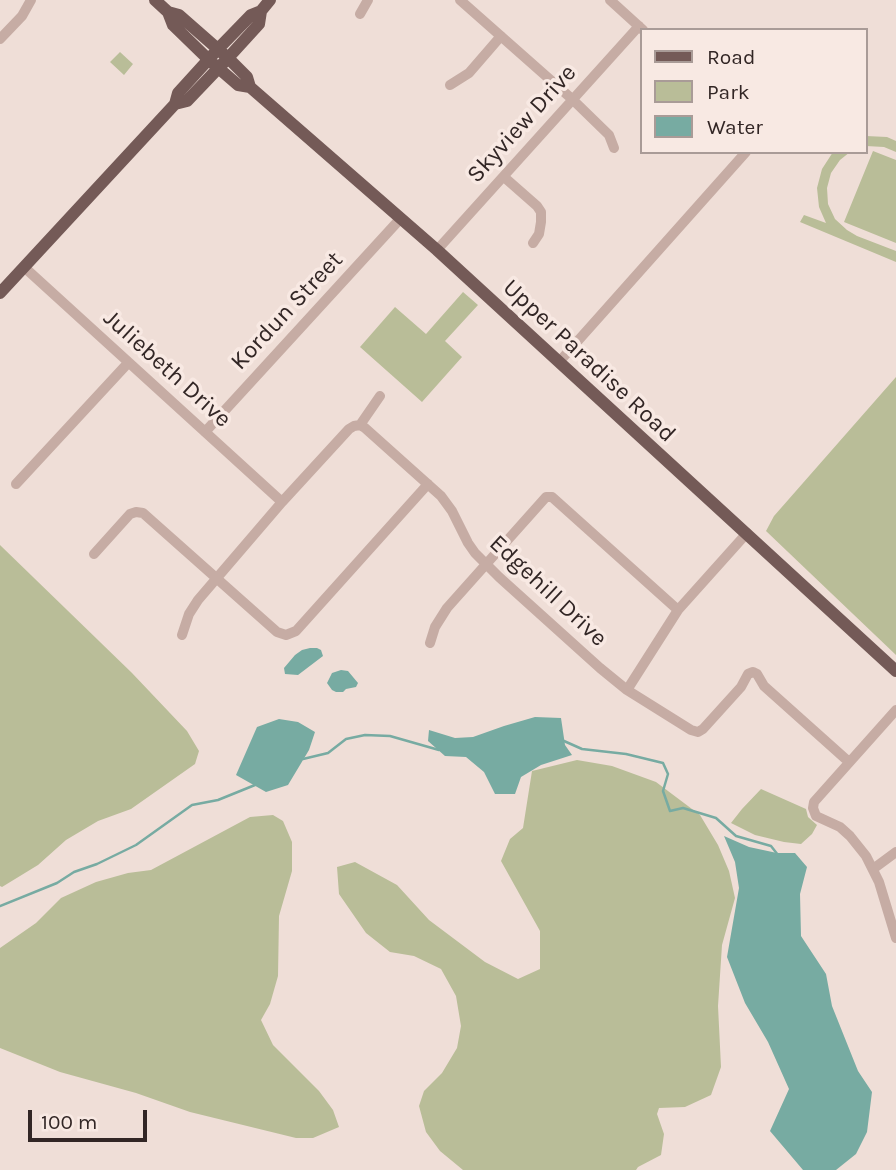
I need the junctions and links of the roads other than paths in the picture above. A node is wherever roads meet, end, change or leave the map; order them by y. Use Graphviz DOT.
graph roads {
  1 [pos="32,0"];
  2 [pos="155,0"];
  3 [pos="270,0"];
  4 [pos="368,0"];
  5 [pos="460,0"];
  6 [pos="610,0"];
  7 [pos="168,12"];
  8 [pos="360,13"];
  9 [pos="641,28"];
  10 [pos="640,29"];
  11 [pos="500,36"];
  12 [pos="0,39"];
  13 [pos="223,53"];
  14 [pos="214,64"];
  15 [pos="450,85"];
  16 [pos="250,87"];
  17 [pos="572,99"];
  18 [pos="614,148"];
  19 [pos="744,154"];
  20 [pos="504,177"];
  21 [pos="401,218"];
  22 [pos="533,243"];
  23 [pos="437,250"];
  24 [pos="24,267"];
  25 [pos="0,293"];
  26 [pos="559,362"];
  27 [pos="128,363"];
  28 [pos="380,396"];
  29 [pos="360,425"];
  30 [pos="205,432"];
  31 [pos="16,484"];
  32 [pos="428,484"];
  33 [pos="282,502"];
  34 [pos="747,533"];
  35 [pos="94,554"];
  36 [pos="486,564"];
  37 [pos="218,578"];
  38 [pos="678,610"];
  39 [pos="182,635"];
  40 [pos="429,643"];
  41 [pos="896,671"];
  42 [pos="627,690"];
  43 [pos="896,710"];
  44 [pos="849,762"];
  45 [pos="896,852"];
  46 [pos="873,869"];
  47 [pos="896,938"];
  1 -- 12 [label="street"];
  2 -- 7 [label="main road, Upper Paradise Road"];
  3 -- 13 [label="main road"];
  4 -- 8 [label="street"];
  5 -- 11 [label="street"];
  6 -- 9 [label="street"];
  7 -- 13 [label="main road, Upper Paradise Road"];
  7 -- 14 [label="main road, Upper Paradise Road"];
  10 -- 17 [label="street, Skyview Drive"];
  11 -- 15 [label="street"];
  11 -- 17 [label="street"];
  13 -- 14 [label="main road"];
  13 -- 16 [label="main road, Upper Paradise Road"];
  14 -- 16 [label="main road, Upper Paradise Road"];
  14 -- 24 [label="main road"];
  16 -- 21 [label="main road, Upper Paradise Road"];
  17 -- 18 [label="street"];
  17 -- 20 [label="street, Skyview Drive"];
  19 -- 26 [label="street"];
  20 -- 22 [label="street"];
  20 -- 23 [label="street, Skyview Drive"];
  21 -- 23 [label="main road, Upper Paradise Road"];
  21 -- 30 [label="street, Kordun Street"];
  23 -- 26 [label="main road, Upper Paradise Road"];
  24 -- 25 [label="main road"];
  24 -- 27 [label="street, Juliebeth Drive"];
  26 -- 34 [label="main road, Upper Paradise Road"];
  27 -- 30 [label="street, Juliebeth Drive"];
  27 -- 31 [label="street"];
  28 -- 29 [label="street"];
  29 -- 32 [label="street, Edgehill Drive"];
  29 -- 33 [label="street"];
  30 -- 33 [label="street, Juliebeth Drive"];
  32 -- 36 [label="street, Edgehill Drive"];
  32 -- 37 [label="street"];
  33 -- 37 [label="street"];
  34 -- 38 [label="street"];
  34 -- 41 [label="main road, Upper Paradise Road"];
  35 -- 37 [label="street"];
  36 -- 38 [label="street"];
  36 -- 40 [label="street"];
  36 -- 42 [label="street, Edgehill Drive"];
  37 -- 39 [label="street"];
  38 -- 42 [label="street"];
  42 -- 44 [label="street, Edgehill Drive"];
  43 -- 44 [label="street"];
  44 -- 46 [label="street"];
  45 -- 46 [label="street"];
  46 -- 47 [label="street"];
}
